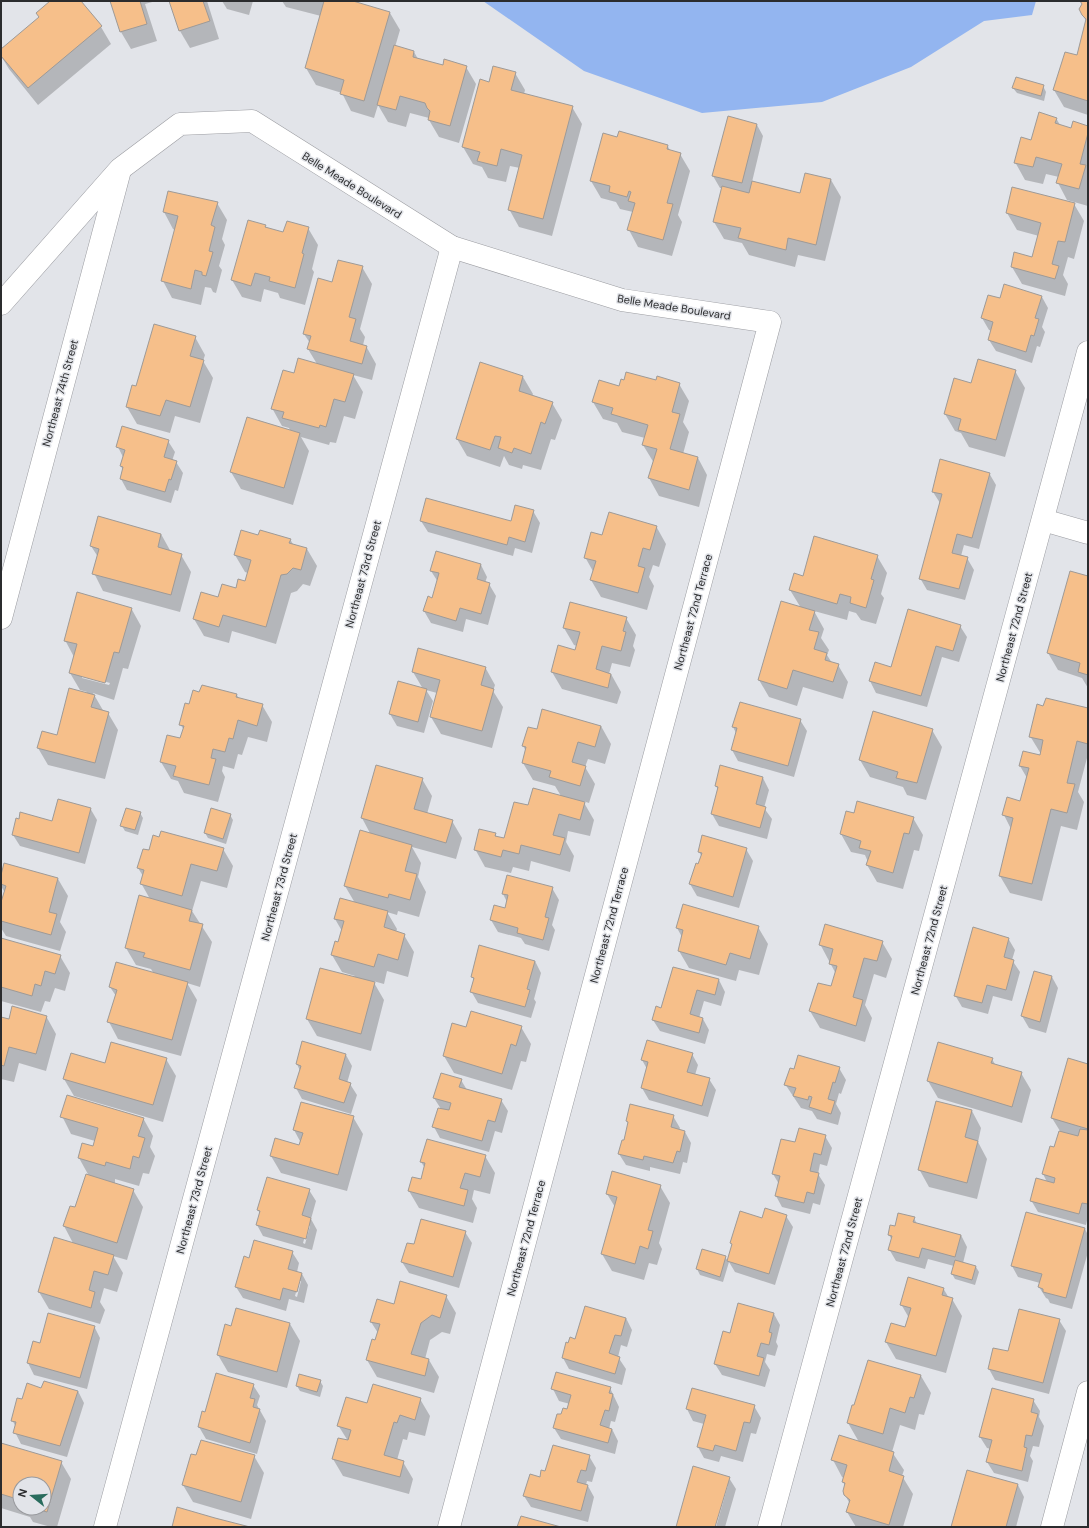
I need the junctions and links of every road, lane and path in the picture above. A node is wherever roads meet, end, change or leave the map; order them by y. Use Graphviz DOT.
graph roads {
  1 [pos="120,169"];
  2 [pos="452,247"];
  3 [pos="1,304"];
  4 [pos="770,322"];
  5 [pos="1088,352"];
  6 [pos="1043,520"];
  7 [pos="1088,533"];
  8 [pos="1,618"];
  9 [pos="1088,1392"];
  10 [pos="106,1527"];
  11 [pos="449,1527"];
  12 [pos="769,1527"];
  13 [pos="1052,1527"];
  1 -- 2 [label="street, Belle Meade Boulevard"];
  1 -- 3 [label="street, Belle Meade Boulevard"];
  1 -- 8 [label="street, Northeast 74th Street"];
  2 -- 4 [label="street, Belle Meade Boulevard"];
  2 -- 10 [label="street, Northeast 73rd Street"];
  4 -- 11 [label="street, Northeast 72nd Terrace"];
  5 -- 6 [label="street, Northeast 72nd Street"];
  6 -- 7 [label="street"];
  6 -- 12 [label="street, Northeast 72nd Street"];
  9 -- 13 [label="street"];
}
